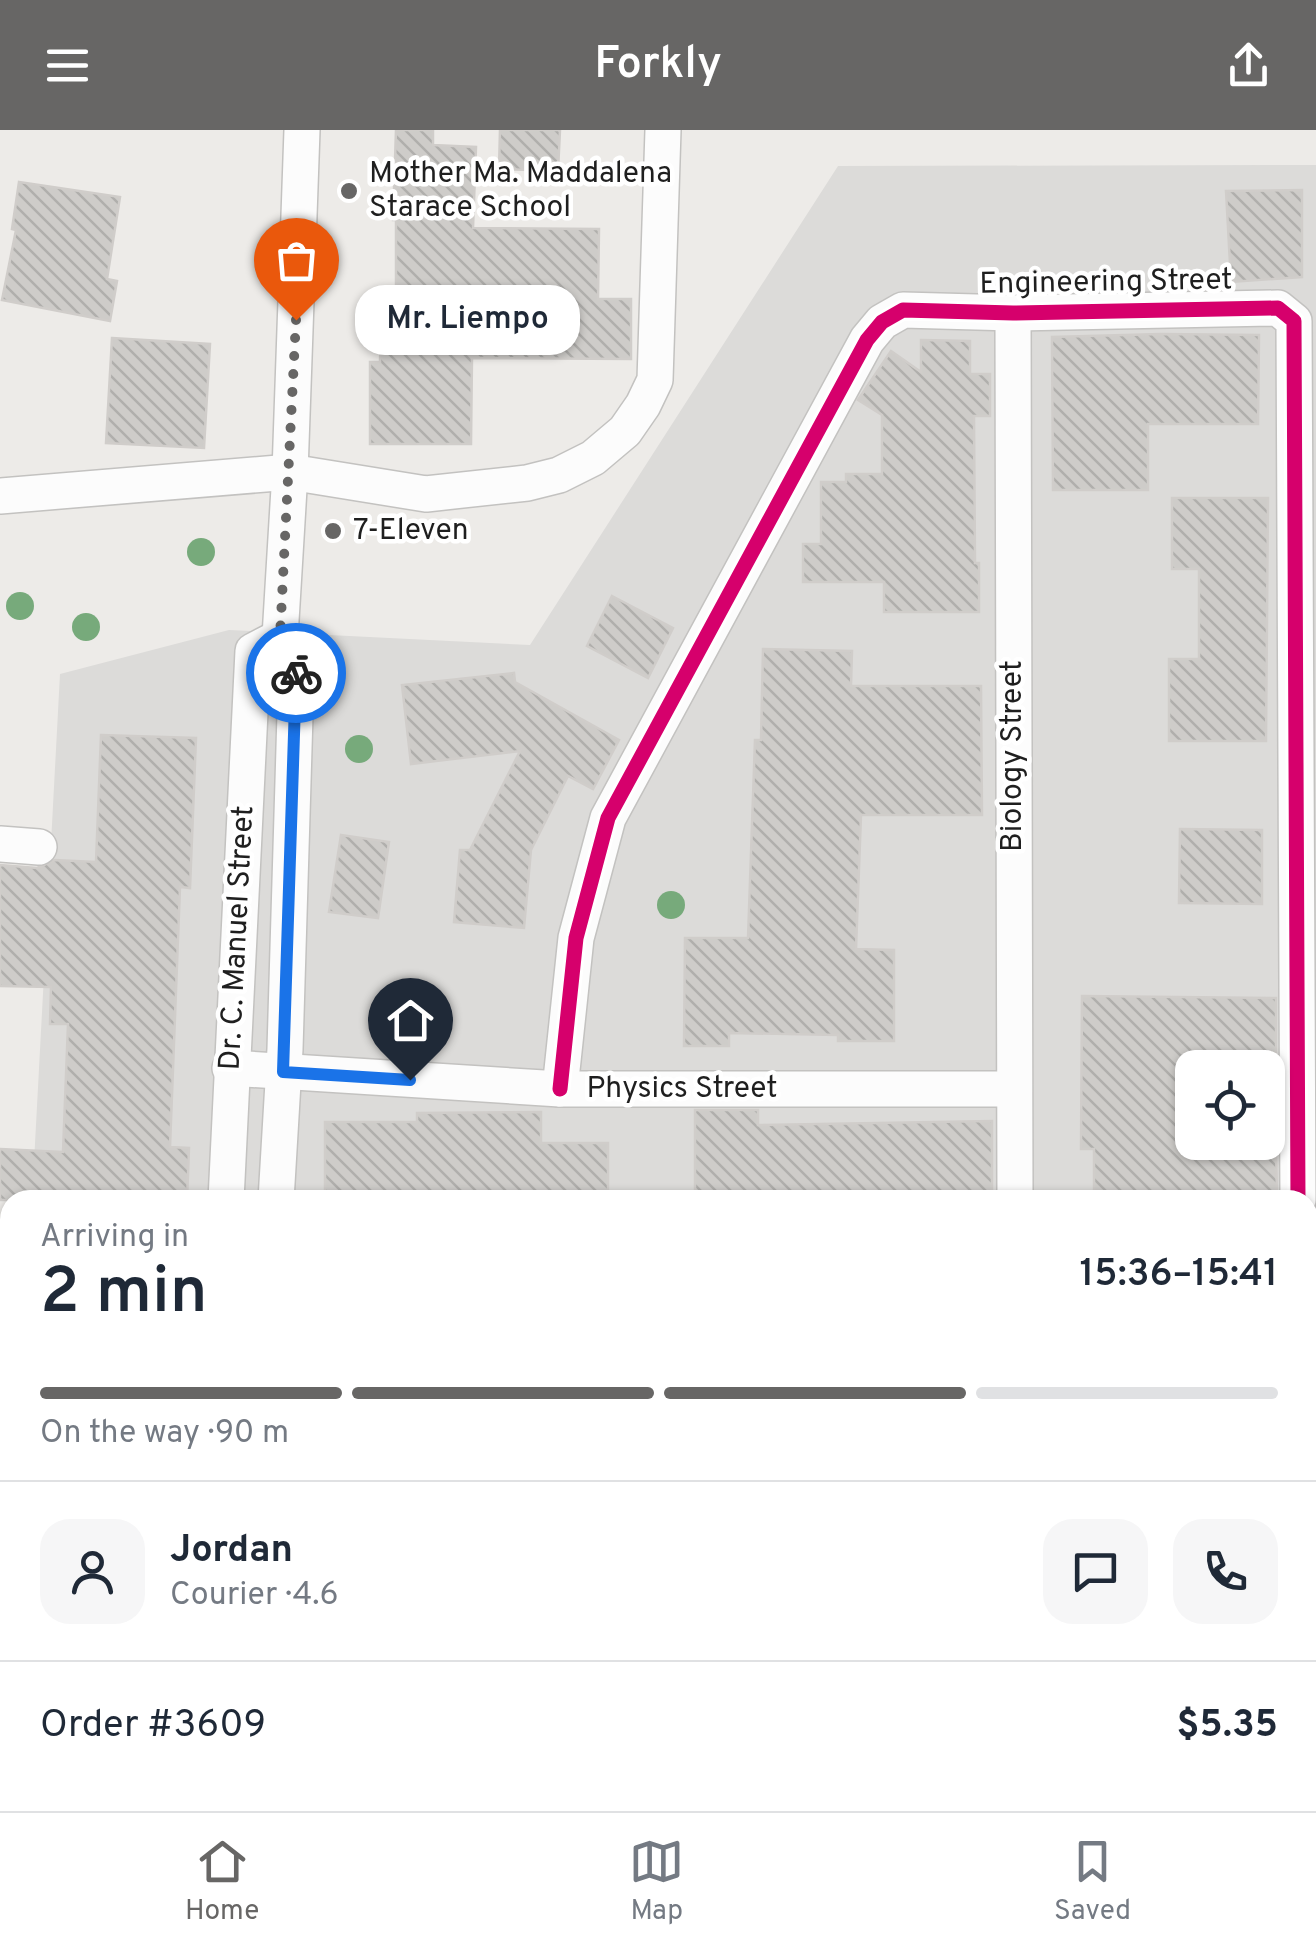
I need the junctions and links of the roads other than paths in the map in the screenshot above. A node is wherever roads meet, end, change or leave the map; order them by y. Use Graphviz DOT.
graph roads {
  1 [pos="302,130"];
  2 [pos="664,130"];
  3 [pos="1013,313"];
  4 [pos="290,472"];
  5 [pos="0,496"];
  6 [pos="280,637"];
  7 [pos="0,844"];
  8 [pos="39,846"];
  9 [pos="230,1068"];
  10 [pos="283,1072"];
  11 [pos="560,1089"];
  12 [pos="1014,1089"];
  13 [pos="226,1190"];
  14 [pos="277,1190"];
  15 [pos="1015,1190"];
  16 [pos="1298,1190"];
  1 -- 4 [label="street"];
  2 -- 4 [label="street"];
  3 -- 11 [label="street, Engineering Street"];
  3 -- 12 [label="street, Biology Street"];
  3 -- 16 [label="street, Engineering Street"];
  4 -- 5 [label="street"];
  4 -- 6 [label="street"];
  6 -- 9 [label="street, Dr. C. Manuel Street"];
  6 -- 10 [label="street, Dr. C. Manuel Street"];
  7 -- 8 [label="street"];
  9 -- 10 [label="street, Physics Street"];
  9 -- 13 [label="street, Dr. C. Manuel Street"];
  10 -- 11 [label="street, Physics Street"];
  10 -- 14 [label="street, Dr. C. Manuel Street"];
  11 -- 12 [label="street, Physics Street"];
  12 -- 15 [label="street, Biology Street"];
}
